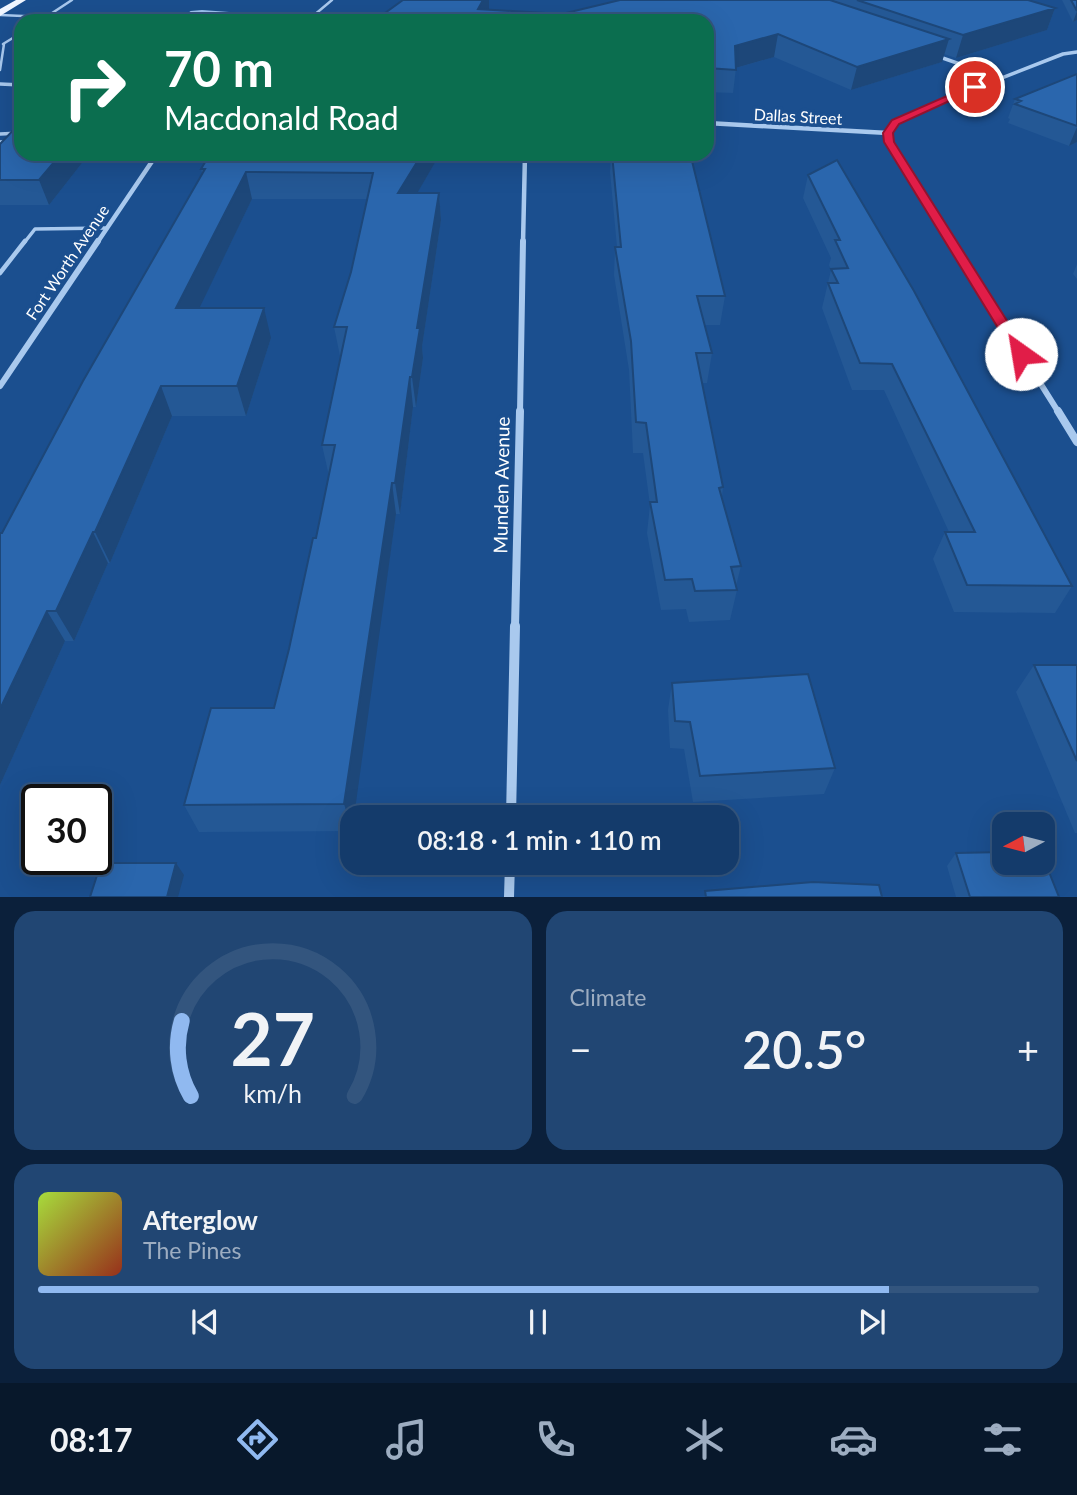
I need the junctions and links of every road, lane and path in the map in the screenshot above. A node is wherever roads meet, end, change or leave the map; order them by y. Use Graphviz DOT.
graph roads {
  1 [pos="22,0"];
  2 [pos="72,0"];
  3 [pos="332,0"];
  4 [pos="0,14"];
  5 [pos="51,14"];
  6 [pos="315,14"];
  7 [pos="2,44"];
  8 [pos="1077,52"];
  9 [pos="929,53"];
  10 [pos="0,70"];
  11 [pos="1000,78"];
  12 [pos="714,123"];
  13 [pos="888,133"];
  14 [pos="152,161"];
  15 [pos="525,161"];
  16 [pos="107,228"];
  17 [pos="0,273"];
  18 [pos="0,386"];
  19 [pos="1077,442"];
  20 [pos="511,805"];
  21 [pos="510,875"];
  22 [pos="509,897"];
  1 -- 4 [label="main road"];
  2 -- 5 [label="lane"];
  3 -- 6 [label="lane"];
  7 -- 10 [label="lane"];
  8 -- 11 [label="street"];
  9 -- 11 [label="street"];
  11 -- 13 [label="street"];
  12 -- 13 [label="street, Dallas Street"];
  13 -- 19 [label="street"];
  14 -- 16 [label="street, Fort Worth Avenue"];
  15 -- 20 [label="street, Munden Avenue"];
  16 -- 17 [label="lane"];
  16 -- 18 [label="street, Fort Worth Avenue"];
  21 -- 22 [label="street"];
}
